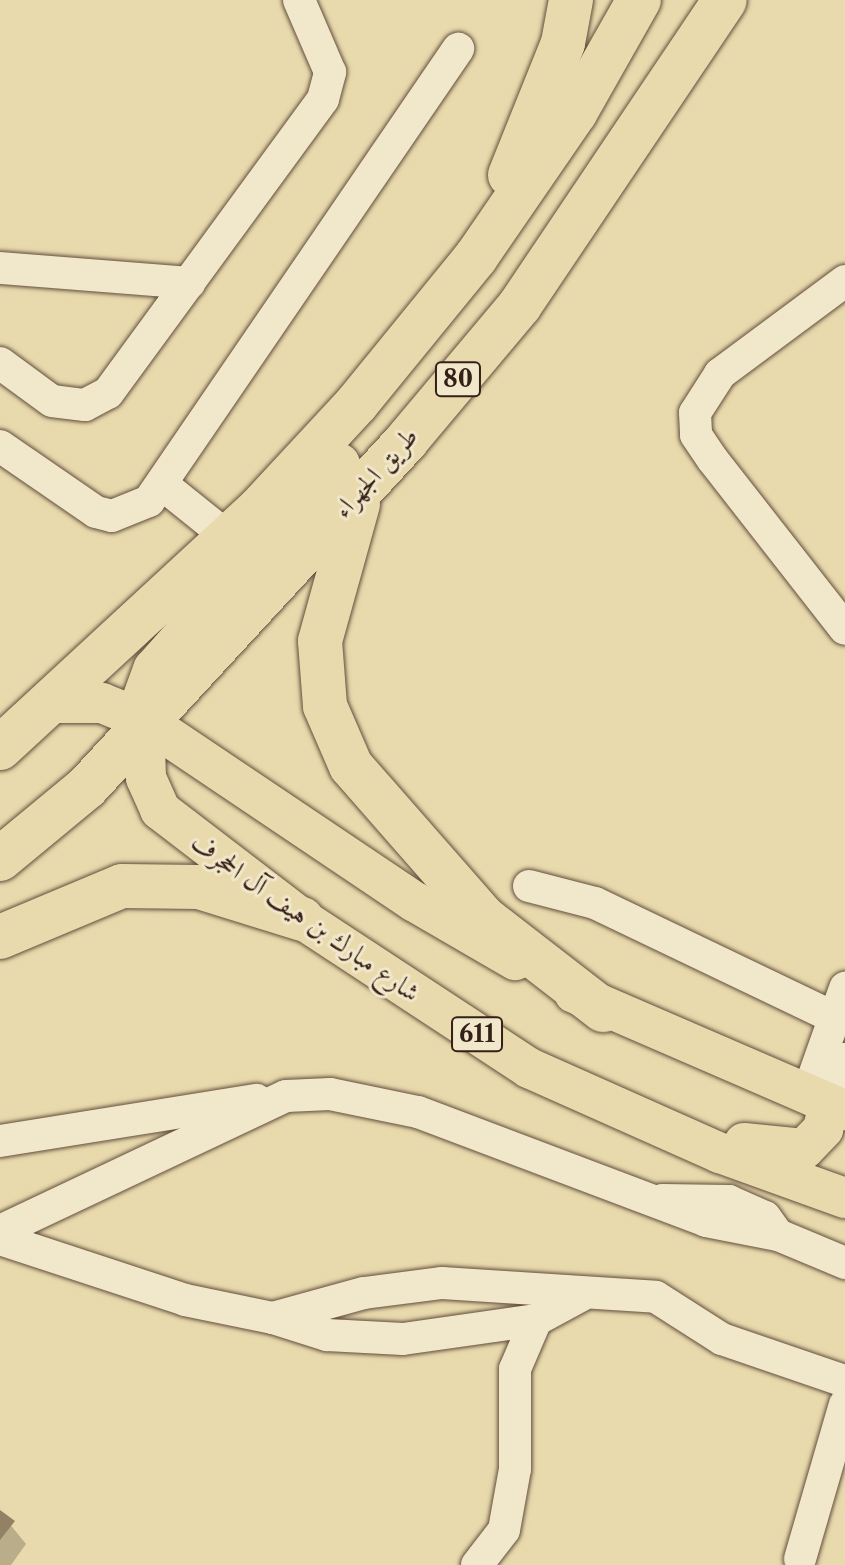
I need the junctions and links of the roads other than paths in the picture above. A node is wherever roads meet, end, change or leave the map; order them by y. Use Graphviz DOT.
graph roads {
  1 [pos="299,0"];
  2 [pos="571,0"];
  3 [pos="639,0"];
  4 [pos="725,0"];
  5 [pos="458,49"];
  6 [pos="476,257"];
  7 [pos="0,268"];
  8 [pos="845,281"];
  9 [pos="189,283"];
  10 [pos="417,329"];
  11 [pos="0,363"];
  12 [pos="0,446"];
  13 [pos="163,485"];
  14 [pos="362,490"];
  15 [pos="229,538"];
  16 [pos="841,614"];
  17 [pos="166,679"];
  18 [pos="54,703"];
  19 [pos="144,720"];
  20 [pos="0,748"];
  21 [pos="0,859"];
  22 [pos="529,886"];
  23 [pos="302,919"];
  24 [pos="0,937"];
  25 [pos="840,1003"];
  26 [pos="603,1010"];
  27 [pos="845,1059"];
  28 [pos="286,1096"];
  29 [pos="827,1103"];
  30 [pos="0,1141"];
  31 [pos="712,1150"];
  32 [pos="845,1198"];
  33 [pos="655,1200"];
  34 [pos="729,1201"];
  35 [pos="0,1231"];
  36 [pos="778,1235"];
  37 [pos="0,1239"];
  38 [pos="845,1263"];
  39 [pos="582,1295"];
  40 [pos="273,1318"];
  41 [pos="536,1320"];
  42 [pos="845,1381"];
  43 [pos="845,1404"];
  44 [pos="800,1559"];
  45 [pos="477,1565"];
  1 -- 9 [label="lane"];
  2 -- 6 [label="highway"];
  3 -- 6 [label="highway, 80"];
  4 -- 14 [label="highway, طريق الجهراء / 80"];
  5 -- 13 [label="lane"];
  6 -- 10 [label="highway, 80"];
  7 -- 9 [label="lane"];
  8 -- 16 [label="lane"];
  9 -- 11 [label="lane"];
  10 -- 15 [label="highway, 80"];
  10 -- 17 [label="highway"];
  12 -- 13 [label="lane"];
  13 -- 15 [label="lane"];
  14 -- 17 [label="highway, طريق الجهراء / 80"];
  14 -- 26 [label="highway"];
  15 -- 18 [label="highway, 80"];
  17 -- 19 [label="highway"];
  18 -- 19 [label="main road"];
  18 -- 20 [label="highway, 80"];
  19 -- 21 [label="highway"];
  19 -- 23 [label="main road, شارع مبارك بن هيف آل الحجرف / 611"];
  19 -- 26 [label="main road"];
  22 -- 25 [label="lane"];
  23 -- 24 [label="highway"];
  23 -- 31 [label="main road, شارع مبارك بن هيف آل الحجرف / 611"];
  25 -- 29 [label="lane"];
  26 -- 29 [label="main road"];
  27 -- 29 [label="lane"];
  28 -- 30 [label="lane"];
  28 -- 33 [label="lane"];
  28 -- 35 [label="lane"];
  29 -- 31 [label="main road"];
  31 -- 32 [label="main road, شارع مبارك بن هيف آل الحجرف / 611"];
  31 -- 34 [label="lane"];
  33 -- 34 [label="lane"];
  33 -- 36 [label="lane"];
  34 -- 36 [label="lane"];
  36 -- 38 [label="lane"];
  37 -- 40 [label="lane"];
  39 -- 40 [label="lane"];
  39 -- 41 [label="lane"];
  39 -- 42 [label="lane"];
  40 -- 41 [label="lane"];
  41 -- 45 [label="lane"];
  43 -- 44 [label="lane"];
}
